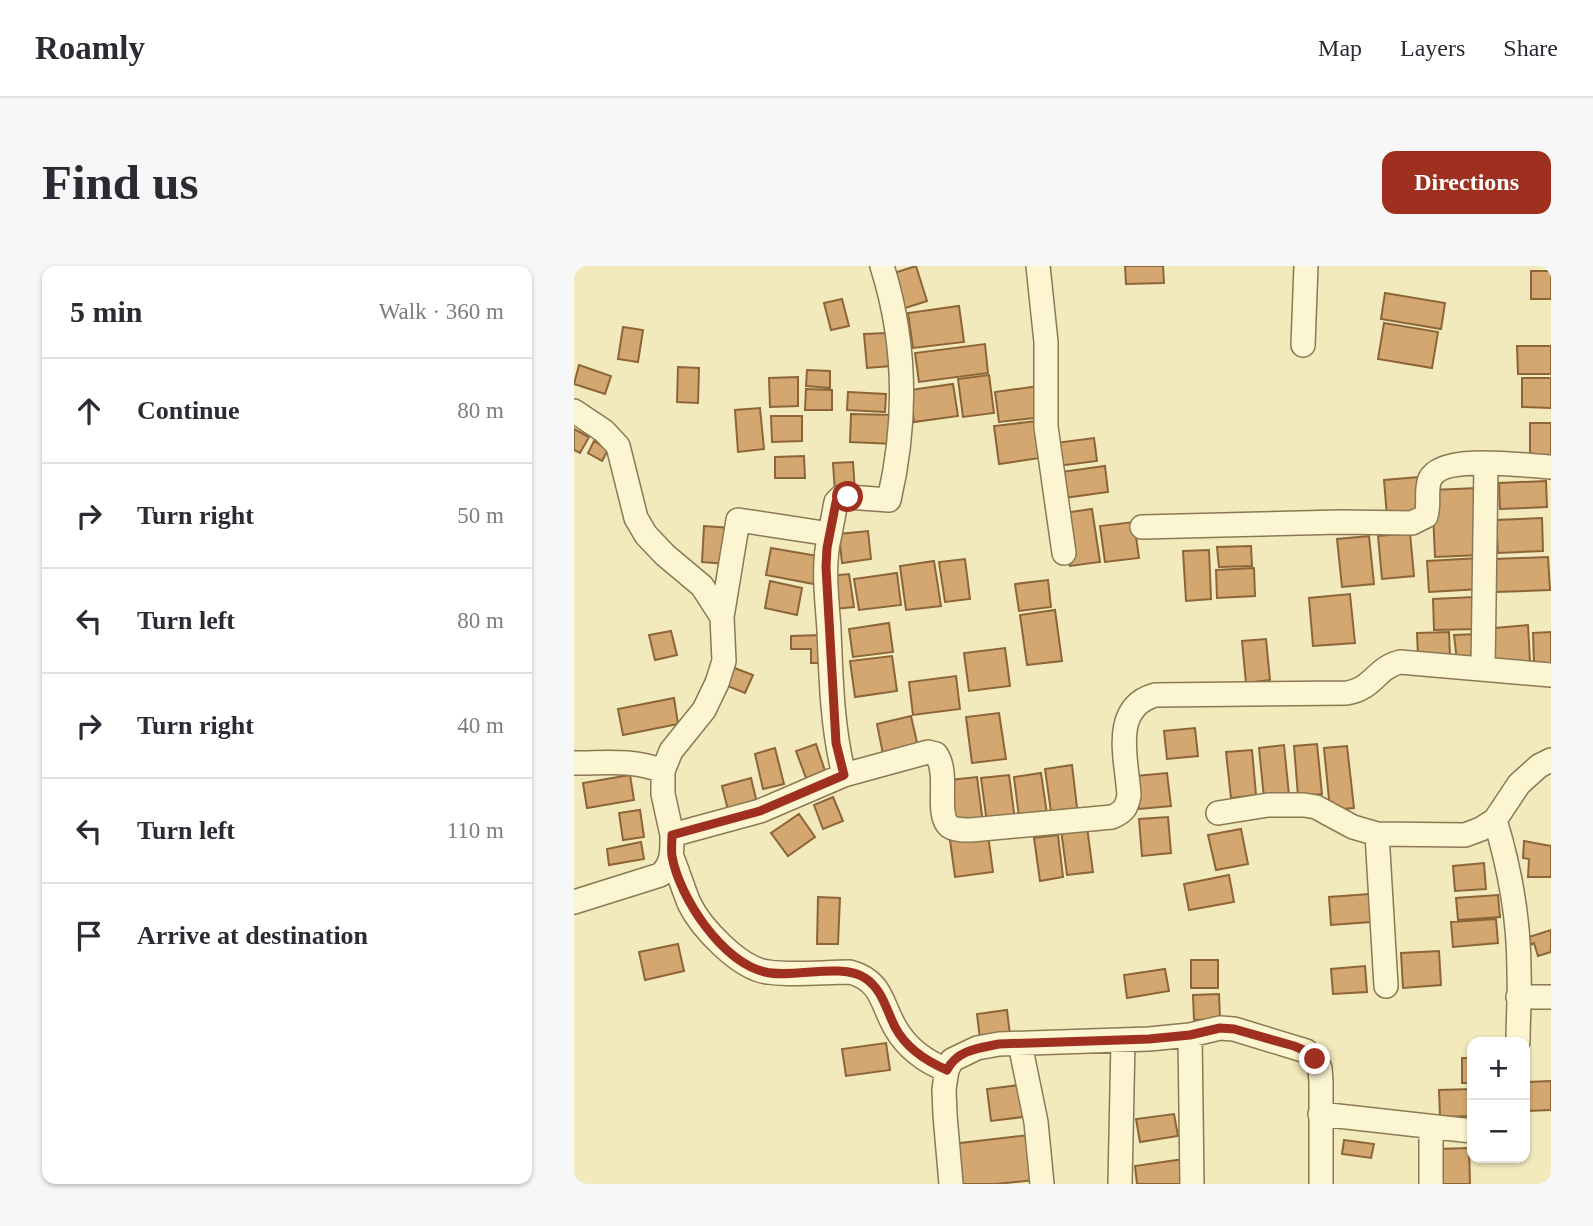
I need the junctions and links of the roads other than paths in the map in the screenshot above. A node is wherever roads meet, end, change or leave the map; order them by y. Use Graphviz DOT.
graph roads {
  1 [pos="882,266"];
  2 [pos="1038,266"];
  3 [pos="1306,266"];
  4 [pos="1304,345"];
  5 [pos="574,411"];
  6 [pos="1486,464"];
  7 [pos="1551,467"];
  8 [pos="1142,527"];
  9 [pos="830,534"];
  10 [pos="1064,553"];
  11 [pos="722,617"];
  12 [pos="1483,669"];
  13 [pos="1551,675"];
  14 [pos="1551,760"];
  15 [pos="574,763"];
  16 [pos="663,771"];
  17 [pos="844,775"];
  18 [pos="1218,813"];
  19 [pos="1496,820"];
  20 [pos="1377,834"];
  21 [pos="672,846"];
  22 [pos="574,902"];
  23 [pos="1386,986"];
  24 [pos="1518,996"];
  25 [pos="1551,997"];
  26 [pos="1190,1035"];
  27 [pos="1518,1037"];
  28 [pos="1123,1041"];
  29 [pos="1020,1044"];
  30 [pos="947,1070"];
  31 [pos="1320,1114"];
  32 [pos="1431,1128"];
  33 [pos="1467,1131"];
  34 [pos="951,1184"];
  35 [pos="1042,1184"];
  36 [pos="1121,1184"];
  37 [pos="1192,1184"];
  38 [pos="1321,1184"];
  39 [pos="1432,1184"];
  1 -- 9 [label="street"];
  2 -- 10 [label="street"];
  3 -- 4 [label="street"];
  5 -- 11 [label="street"];
  6 -- 7 [label="street"];
  6 -- 8 [label="street"];
  6 -- 12 [label="street"];
  9 -- 11 [label="street"];
  9 -- 17 [label="street"];
  11 -- 16 [label="street"];
  12 -- 13 [label="street"];
  12 -- 17 [label="street"];
  14 -- 19 [label="street"];
  15 -- 16 [label="street"];
  16 -- 21 [label="street"];
  17 -- 21 [label="street"];
  18 -- 20 [label="street"];
  19 -- 20 [label="street"];
  19 -- 24 [label="street"];
  20 -- 23 [label="street"];
  21 -- 22 [label="street"];
  21 -- 30 [label="street"];
  24 -- 25 [label="street"];
  24 -- 27 [label="street"];
  26 -- 28 [label="street"];
  26 -- 31 [label="street"];
  26 -- 37 [label="street"];
  28 -- 29 [label="street"];
  28 -- 36 [label="street"];
  29 -- 30 [label="street"];
  29 -- 35 [label="street"];
  30 -- 34 [label="street"];
  31 -- 32 [label="street"];
  31 -- 38 [label="street"];
  32 -- 33 [label="street"];
  32 -- 39 [label="street"];
}
